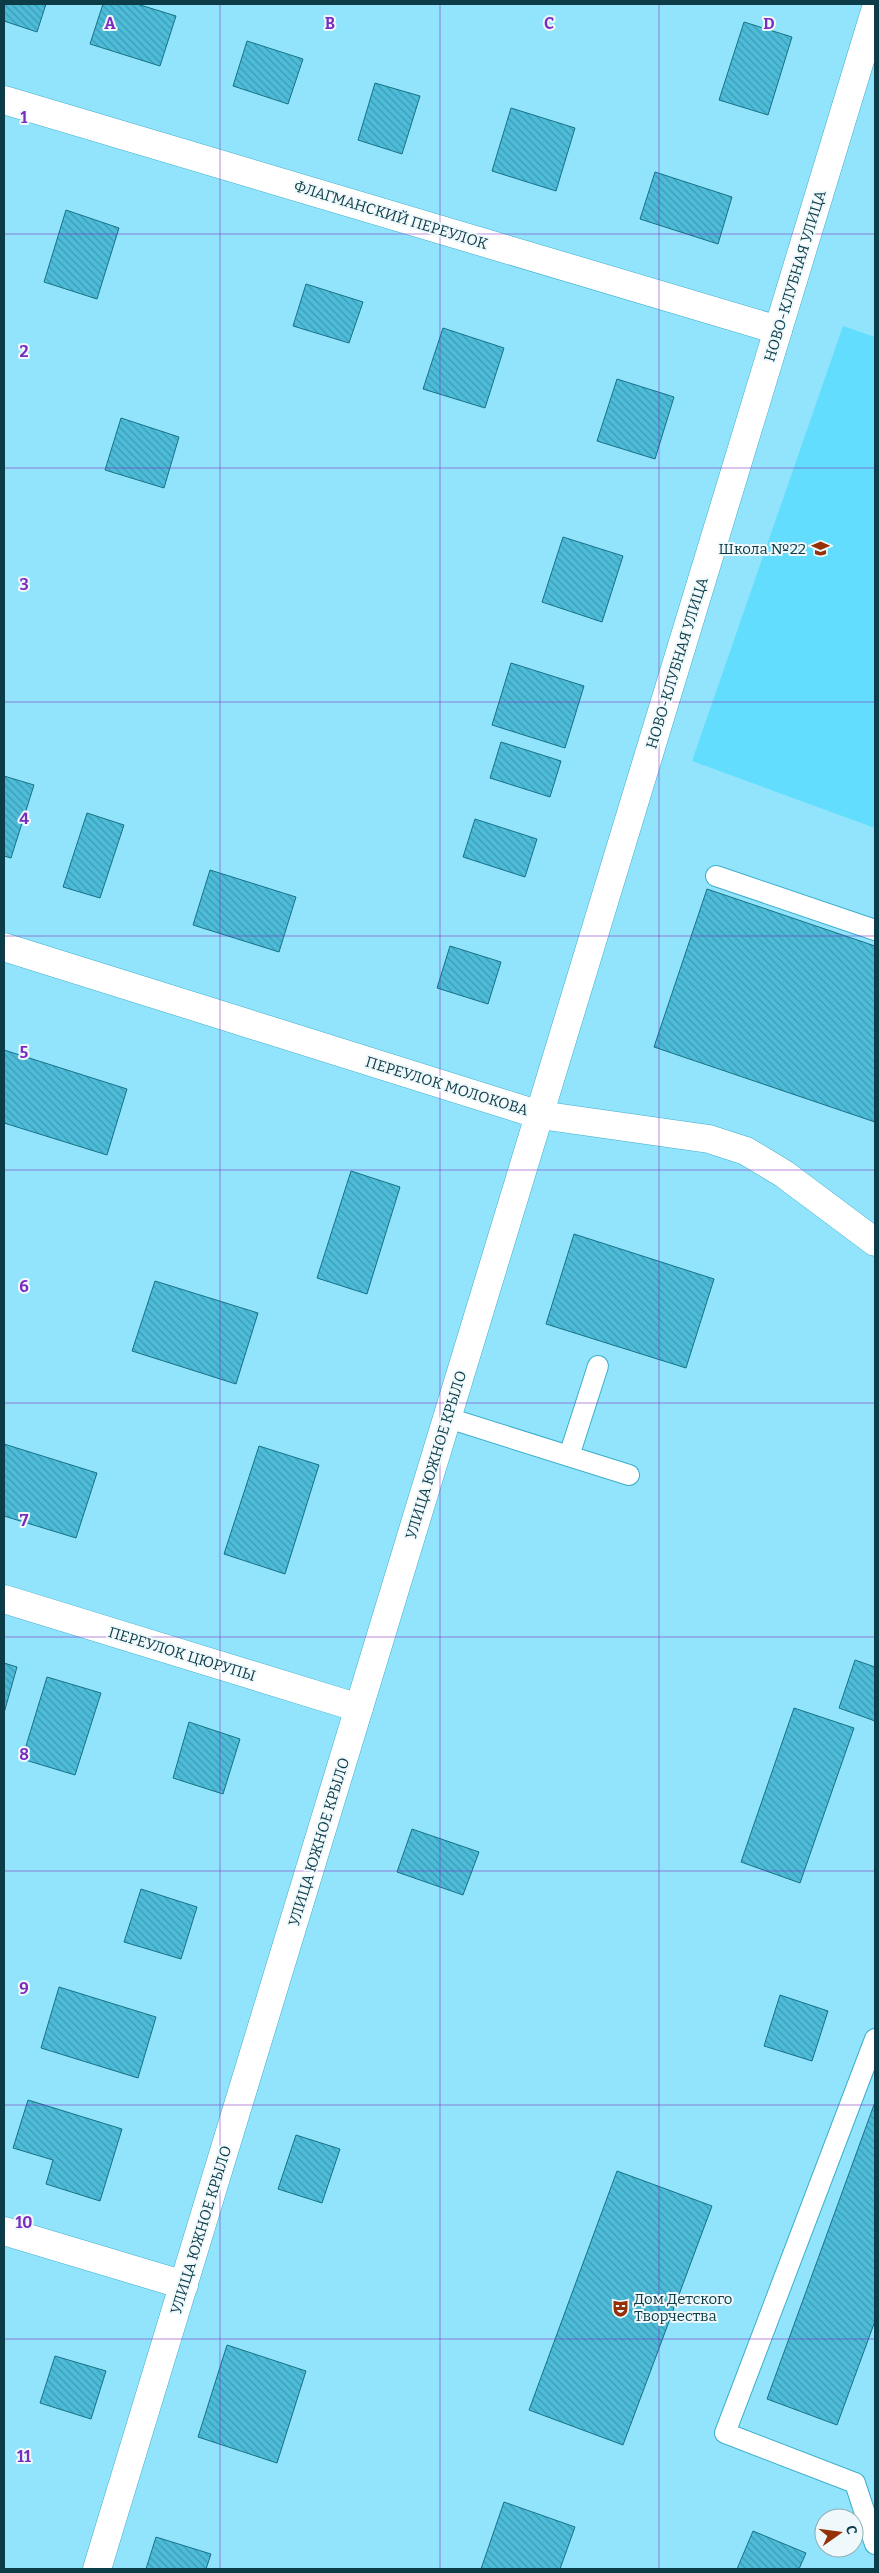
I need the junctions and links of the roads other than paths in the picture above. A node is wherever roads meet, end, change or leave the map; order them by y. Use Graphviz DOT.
graph roads {
  1 [pos="875,11"];
  2 [pos="4,100"];
  3 [pos="778,330"];
  4 [pos="716,876"];
  5 [pos="875,930"];
  6 [pos="4,947"];
  7 [pos="540,1115"];
  8 [pos="875,1242"];
  9 [pos="598,1366"];
  10 [pos="448,1418"];
  11 [pos="569,1456"];
  12 [pos="629,1475"];
  13 [pos="4,1599"];
  14 [pos="359,1708"];
  15 [pos="875,2039"];
  16 [pos="4,2231"];
  17 [pos="184,2285"];
  18 [pos="875,2544"];
  19 [pos="97,2569"];
  1 -- 3 [label="street, НОВО-КЛУБНАЯ УЛИЦА"];
  2 -- 3 [label="street, ФЛАГМАНСКИЙ ПЕРЕУЛОК"];
  3 -- 7 [label="street, НОВО-КЛУБНАЯ УЛИЦА"];
  4 -- 5 [label="lane"];
  6 -- 7 [label="street, ПЕРЕУЛОК МОЛОКОВА"];
  7 -- 8 [label="street, ПЕРЕУЛОК МОЛОКОВА"];
  7 -- 10 [label="street, УЛИЦА ЮЖНОЕ КРЫЛО"];
  9 -- 11 [label="lane"];
  10 -- 11 [label="lane"];
  10 -- 14 [label="street, УЛИЦА ЮЖНОЕ КРЫЛО"];
  11 -- 12 [label="lane"];
  13 -- 14 [label="street, ПЕРЕУЛОК ЦЮРУПЫ"];
  14 -- 17 [label="street, УЛИЦА ЮЖНОЕ КРЫЛО"];
  15 -- 18 [label="lane"];
  16 -- 17 [label="street"];
  17 -- 19 [label="street, УЛИЦА ЮЖНОЕ КРЫЛО"];
}
